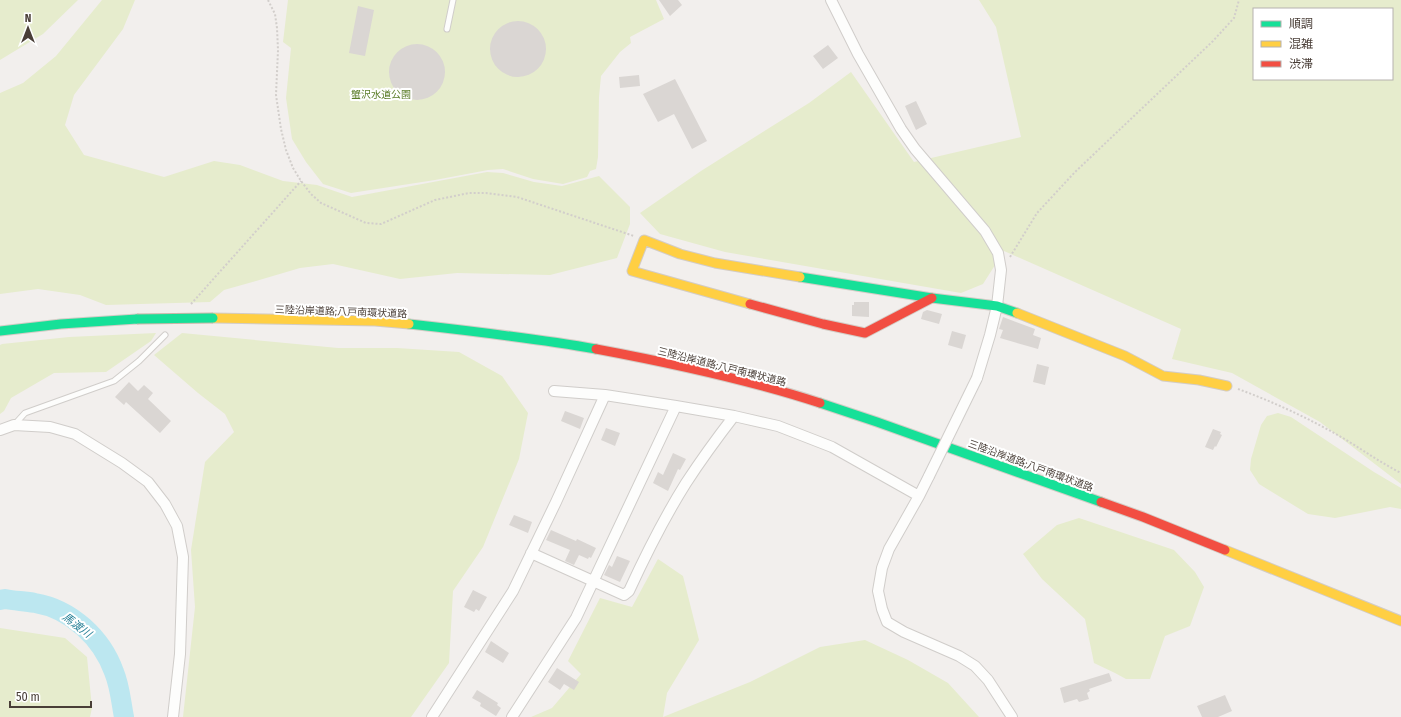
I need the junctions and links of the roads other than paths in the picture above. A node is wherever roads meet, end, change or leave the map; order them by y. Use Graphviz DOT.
graph roads {
  1 [pos="453,0"];
  2 [pos="831,0"];
  3 [pos="447,29"];
  4 [pos="932,298"];
  5 [pos="997,306"];
  6 [pos="0,331"];
  7 [pos="165,335"];
  8 [pos="1227,386"];
  9 [pos="554,391"];
  10 [pos="605,395"];
  11 [pos="676,406"];
  12 [pos="734,416"];
  13 [pos="14,425"];
  14 [pos="0,430"];
  15 [pos="919,496"];
  16 [pos="531,553"];
  17 [pos="594,581"];
  18 [pos="1401,621"];
  19 [pos="172,717"];
  20 [pos="432,717"];
  21 [pos="512,717"];
  22 [pos="1012,717"];
  1 -- 3 [label="lane"];
  2 -- 5 [label="street"];
  4 -- 4 [label="main road"];
  4 -- 5 [label="main road"];
  5 -- 8 [label="main road"];
  5 -- 15 [label="street, bridge"];
  6 -- 18 [label="main road, 三陸沿岸道路;八戸南環状道路, bridge"];
  7 -- 13 [label="lane"];
  9 -- 10 [label="street"];
  10 -- 11 [label="street"];
  10 -- 16 [label="street"];
  11 -- 12 [label="street"];
  11 -- 17 [label="street"];
  12 -- 15 [label="street"];
  12 -- 17 [label="street"];
  13 -- 14 [label="street"];
  13 -- 19 [label="street"];
  15 -- 22 [label="street"];
  16 -- 17 [label="street"];
  16 -- 20 [label="street"];
  17 -- 21 [label="street"];
}
